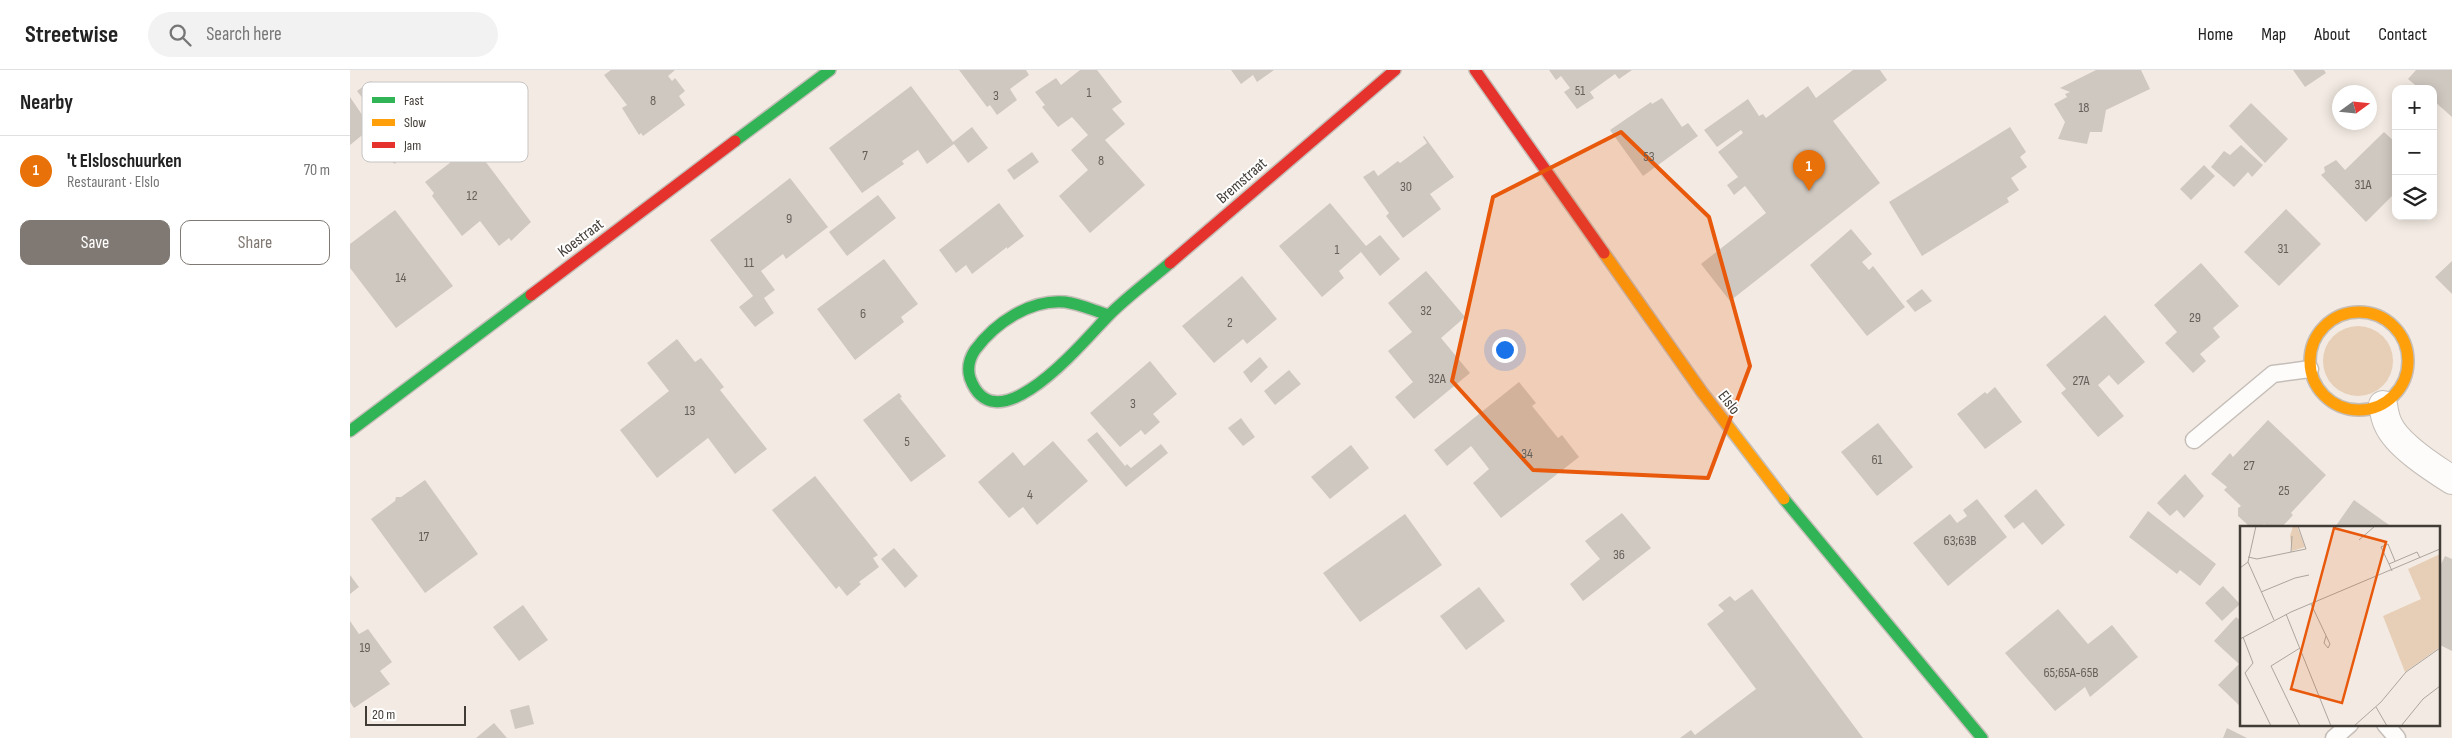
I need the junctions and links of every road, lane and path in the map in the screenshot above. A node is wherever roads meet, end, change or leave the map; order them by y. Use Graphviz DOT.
graph roads {
  1 [pos="830,70"];
  2 [pos="1395,70"];
  3 [pos="1475,70"];
  4 [pos="1108,315"];
  5 [pos="2310,369"];
  6 [pos="2383,405"];
  7 [pos="350,431"];
  8 [pos="2194,440"];
  9 [pos="2452,480"];
  10 [pos="2348,726"];
  11 [pos="2388,726"];
  12 [pos="1982,738"];
  13 [pos="2334,738"];
  14 [pos="2397,738"];
  1 -- 7 [label="street, Koestraat"];
  2 -- 4 [label="street, Bremstraat"];
  3 -- 12 [label="street, Elslo"];
  4 -- 4 [label="street, Bremstraat"];
  5 -- 6 [label="street"];
  5 -- 6 [label="street"];
  5 -- 8 [label="lane"];
  6 -- 9 [label="street"];
  10 -- 13 [label="lane"];
  11 -- 14 [label="lane"];
}
